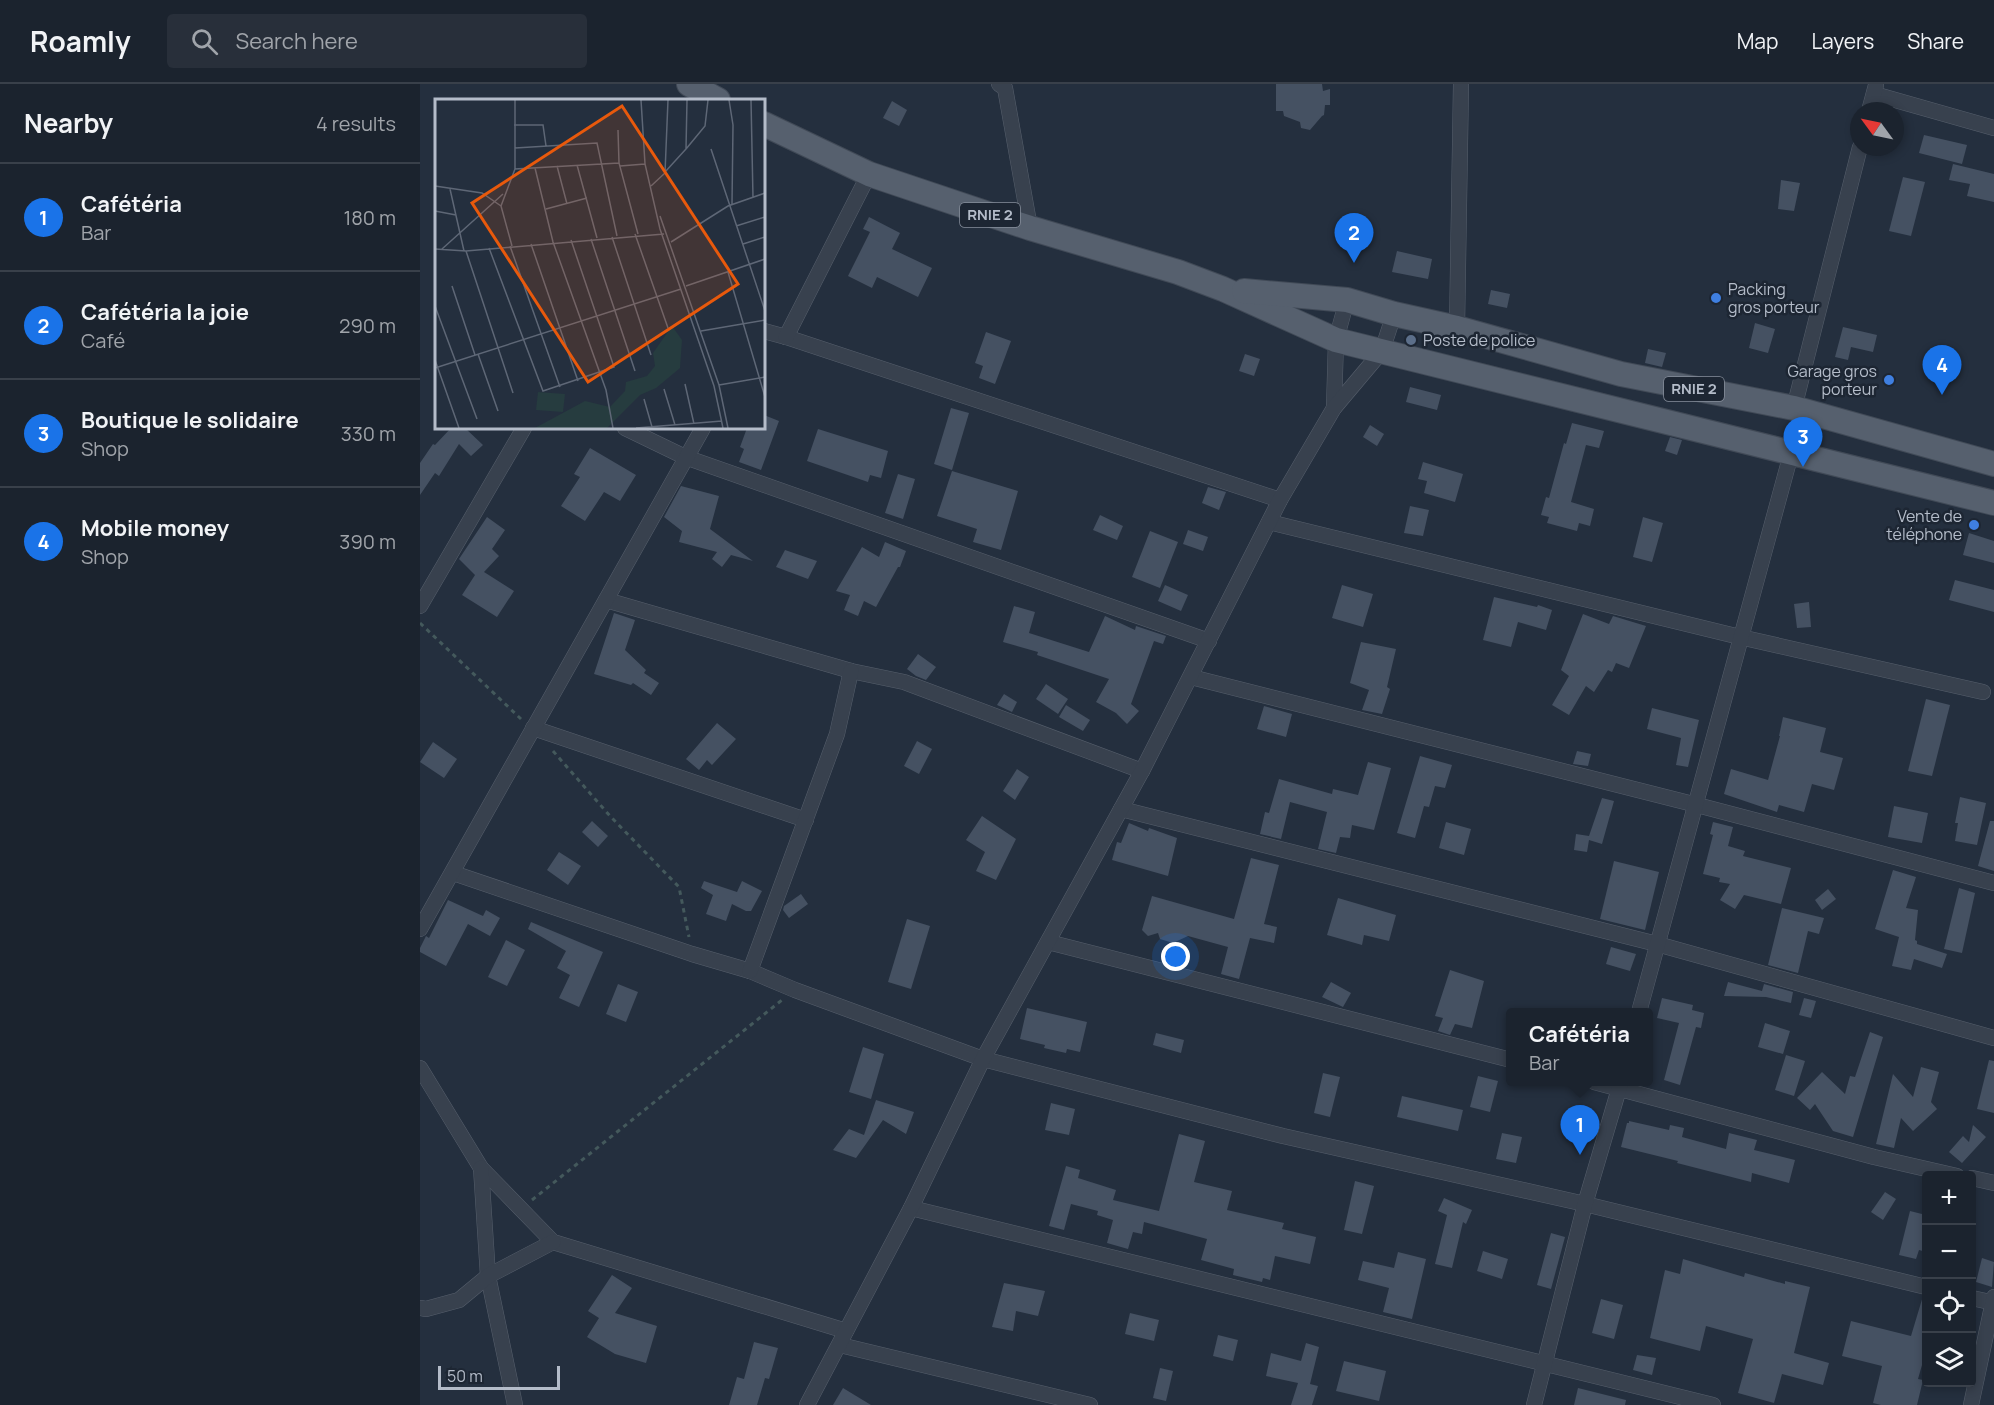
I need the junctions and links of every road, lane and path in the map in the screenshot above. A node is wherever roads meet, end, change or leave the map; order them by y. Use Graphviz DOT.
graph roads {
  1 [pos="689,84"];
  2 [pos="1461,84"];
  3 [pos="1002,85"];
  4 [pos="1875,89"];
  5 [pos="716,99"];
  6 [pos="765,124"];
  7 [pos="1994,128"];
  8 [pos="1858,156"];
  9 [pos="869,174"];
  10 [pos="1030,228"];
  11 [pos="1223,289"];
  12 [pos="1347,300"];
  13 [pos="1394,314"];
  14 [pos="1457,328"];
  15 [pos="765,332"];
  16 [pos="786,337"];
  17 [pos="1336,340"];
  18 [pos="1382,351"];
  19 [pos="1335,408"];
  20 [pos="1794,408"];
  21 [pos="523,429"];
  22 [pos="627,429"];
  23 [pos="702,429"];
  24 [pos="1791,454"];
  25 [pos="685,458"];
  26 [pos="1994,464"];
  27 [pos="1280,500"];
  28 [pos="1994,503"];
  29 [pos="1269,522"];
  30 [pos="606,600"];
  31 [pos="420,606"];
  32 [pos="420,623"];
  33 [pos="1740,637"];
  34 [pos="1209,641"];
  35 [pos="851,671"];
  36 [pos="1191,677"];
  37 [pos="1983,692"];
  38 [pos="532,728"];
  39 [pos="1142,771"];
  40 [pos="1697,805"];
  41 [pos="1121,809"];
  42 [pos="806,820"];
  43 [pos="453,873"];
  44 [pos="1994,883"];
  45 [pos="420,929"];
  46 [pos="1048,942"];
  47 [pos="1657,944"];
  48 [pos="692,954"];
  49 [pos="750,970"];
  50 [pos="795,990"];
  51 [pos="1640,1008"];
  52 [pos="1994,1038"];
  53 [pos="983,1059"];
  54 [pos="1506,1059"];
  55 [pos="420,1068"];
  56 [pos="1620,1086"];
  57 [pos="1624,1086"];
  58 [pos="481,1168"];
  59 [pos="1935,1171"];
  60 [pos="1976,1179"];
  61 [pos="1994,1183"];
  62 [pos="1585,1204"];
  63 [pos="521,1208"];
  64 [pos="911,1208"];
  65 [pos="553,1242"];
  66 [pos="488,1276"];
  67 [pos="1922,1286"];
  68 [pos="1976,1299"];
  69 [pos="1993,1301"];
  70 [pos="420,1308"];
  71 [pos="843,1338"];
  72 [pos="1545,1364"];
  73 [pos="515,1405"];
  74 [pos="807,1405"];
  75 [pos="1090,1405"];
  76 [pos="1534,1405"];
  77 [pos="1713,1405"];
  78 [pos="1971,1405"];
  1 -- 5 [label="main road"];
  2 -- 14 [label="street"];
  3 -- 10 [label="street"];
  4 -- 7 [label="street"];
  6 -- 9 [label="main road, RNIE 2"];
  8 -- 20 [label="street"];
  9 -- 10 [label="main road, RNIE 2"];
  9 -- 16 [label="street"];
  10 -- 11 [label="main road, RNIE 2"];
  11 -- 12 [label="main road, RNIE 2"];
  11 -- 17 [label="main road, RNIE 2"];
  12 -- 13 [label="main road, RNIE 2"];
  12 -- 17 [label="street"];
  13 -- 14 [label="main road, RNIE 2"];
  13 -- 18 [label="street"];
  14 -- 20 [label="main road, RNIE 2"];
  15 -- 16 [label="street"];
  16 -- 27 [label="street"];
  17 -- 18 [label="main road, RNIE 2"];
  17 -- 19 [label="street"];
  18 -- 19 [label="street"];
  18 -- 24 [label="main road, RNIE 2"];
  19 -- 27 [label="street"];
  20 -- 26 [label="main road, RNIE 2"];
  21 -- 31 [label="street"];
  22 -- 25 [label="street"];
  23 -- 25 [label="street"];
  24 -- 28 [label="main road, RNIE 2"];
  24 -- 33 [label="street"];
  25 -- 30 [label="street"];
  25 -- 34 [label="street"];
  27 -- 29 [label="street"];
  29 -- 33 [label="street"];
  29 -- 34 [label="street"];
  30 -- 35 [label="street"];
  30 -- 38 [label="street"];
  32 -- 38 [label="path"];
  33 -- 37 [label="street"];
  33 -- 40 [label="street"];
  34 -- 36 [label="street"];
  35 -- 39 [label="street"];
  35 -- 42 [label="street"];
  36 -- 39 [label="street"];
  36 -- 40 [label="street"];
  38 -- 42 [label="street"];
  38 -- 43 [label="street"];
  38 -- 48 [label="path"];
  39 -- 41 [label="street"];
  40 -- 44 [label="street"];
  40 -- 47 [label="street"];
  41 -- 46 [label="street"];
  41 -- 47 [label="street"];
  42 -- 49 [label="street"];
  43 -- 45 [label="street"];
  43 -- 48 [label="street"];
  46 -- 53 [label="street"];
  46 -- 54 [label="street"];
  47 -- 51 [label="street"];
  47 -- 52 [label="street"];
  48 -- 49 [label="street"];
  49 -- 50 [label="street"];
  50 -- 53 [label="street"];
  50 -- 63 [label="path"];
  53 -- 62 [label="street"];
  53 -- 64 [label="street"];
  55 -- 58 [label="street"];
  56 -- 62 [label="street"];
  57 -- 59 [label="street"];
  58 -- 63 [label="street"];
  58 -- 66 [label="street"];
  60 -- 61 [label="street"];
  62 -- 67 [label="street"];
  62 -- 72 [label="street"];
  63 -- 65 [label="street"];
  64 -- 71 [label="street"];
  64 -- 72 [label="street"];
  65 -- 66 [label="street"];
  65 -- 71 [label="street"];
  66 -- 70 [label="street"];
  66 -- 73 [label="street"];
  68 -- 69 [label="street"];
  69 -- 78 [label="street"];
  71 -- 74 [label="street"];
  71 -- 75 [label="street"];
  72 -- 76 [label="street"];
  72 -- 77 [label="street"];
}
